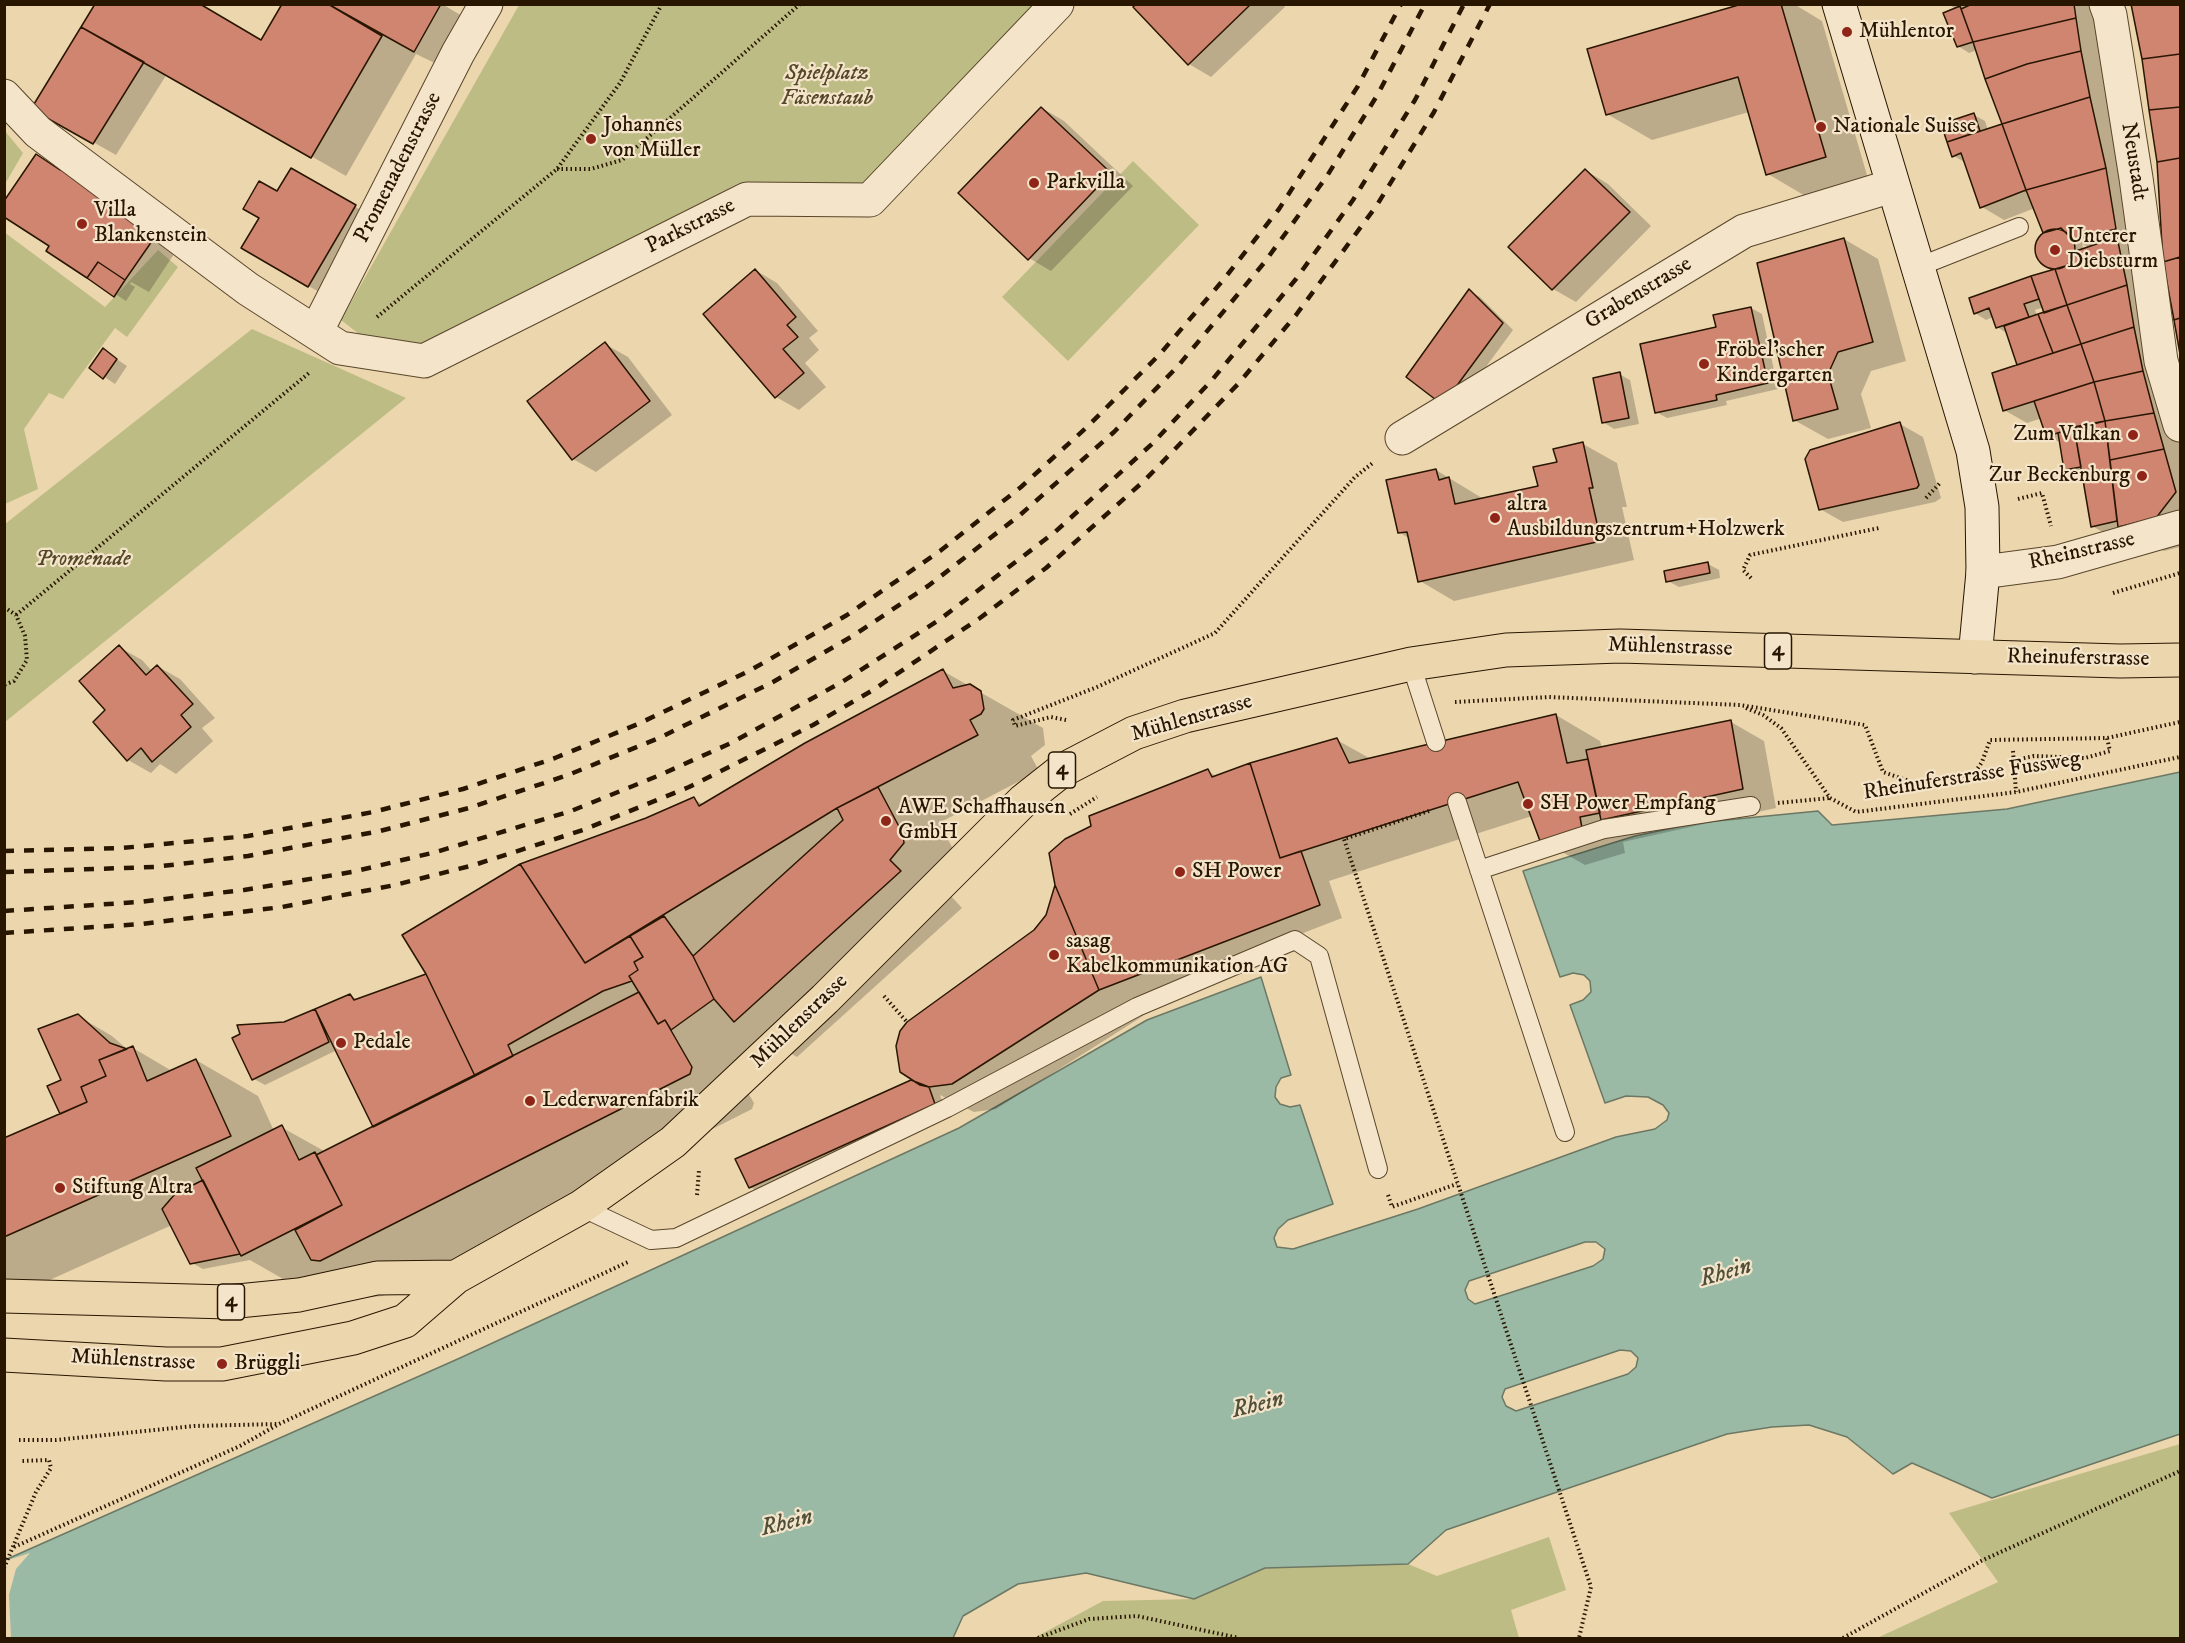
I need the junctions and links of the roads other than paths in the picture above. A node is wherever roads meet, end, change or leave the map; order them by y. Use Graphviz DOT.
graph roads {
  1 [pos="486,4"];
  2 [pos="1057,4"];
  3 [pos="1839,4"];
  4 [pos="2106,4"];
  5 [pos="4,96"];
  6 [pos="1892,186"];
  7 [pos="2019,227"];
  8 [pos="1917,267"];
  9 [pos="328,340"];
  10 [pos="2181,425"];
  11 [pos="1402,438"];
  12 [pos="2181,527"];
  13 [pos="1983,572"];
  14 [pos="1975,657"];
  15 [pos="2181,660"];
  16 [pos="1411,664"];
  17 [pos="1436,742"];
  18 [pos="1457,802"];
  19 [pos="1751,806"];
  20 [pos="1479,870"];
  21 [pos="1565,1132"];
  22 [pos="1378,1169"];
  23 [pos="581,1207"];
  24 [pos="456,1277"];
  25 [pos="4,1296"];
  26 [pos="4,1355"];
  1 -- 9 [label="street, Promenadenstrasse"];
  2 -- 9 [label="street, Parkstrasse"];
  3 -- 6 [label="street"];
  4 -- 10 [label="street, Neustadt"];
  5 -- 9 [label="street"];
  6 -- 8 [label="street"];
  6 -- 11 [label="street, Grabenstrasse"];
  7 -- 8 [label="lane"];
  8 -- 13 [label="street"];
  12 -- 13 [label="street, Rheinstrasse"];
  13 -- 14 [label="street"];
  14 -- 15 [label="main road, Rheinuferstrasse / 4"];
  14 -- 16 [label="main road, Mühlenstrasse / 4"];
  16 -- 17 [label="lane"];
  16 -- 23 [label="main road, Mühlenstrasse / 4"];
  18 -- 20 [label="lane"];
  19 -- 20 [label="lane"];
  20 -- 21 [label="lane"];
  22 -- 23 [label="lane"];
  23 -- 24 [label="main road, Mühlenstrasse / 4"];
  24 -- 25 [label="main road, Mühlenstrasse / 4"];
  24 -- 26 [label="main road, Mühlenstrasse / 4"];
}
